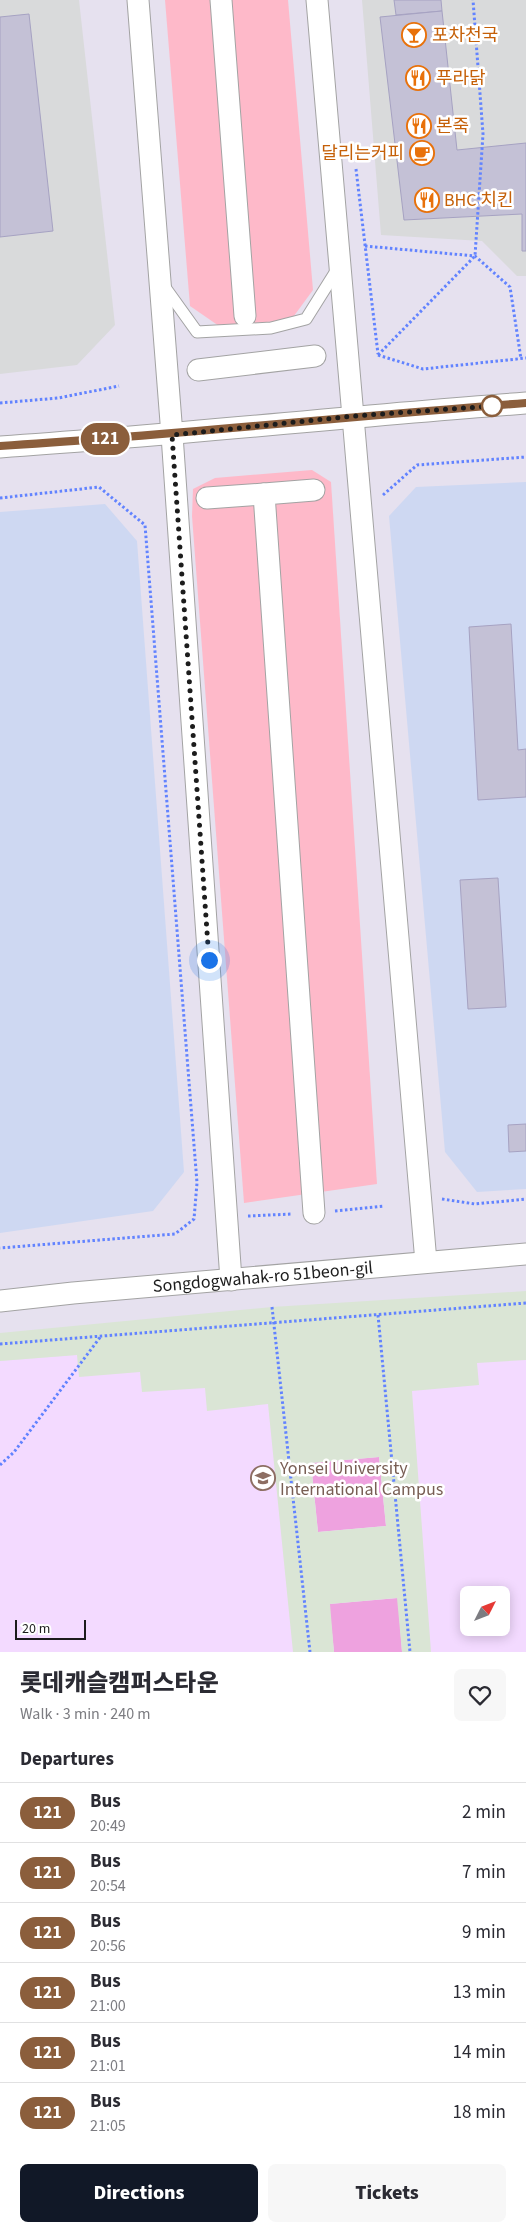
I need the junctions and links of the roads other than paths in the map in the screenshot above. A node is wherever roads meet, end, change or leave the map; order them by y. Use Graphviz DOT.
graph roads {
  1 [pos="138,0"];
  2 [pos="221,0"];
  3 [pos="316,0"];
  4 [pos="340,264"];
  5 [pos="160,281"];
  6 [pos="245,316"];
  7 [pos="315,356"];
  8 [pos="198,370"];
  9 [pos="526,403"];
  10 [pos="354,416"];
  11 [pos="172,435"];
  12 [pos="0,446"];
  13 [pos="314,490"];
  14 [pos="264,494"];
  15 [pos="207,498"];
  16 [pos="314,1213"];
  17 [pos="526,1254"];
  18 [pos="426,1262"];
  19 [pos="231,1280"];
  20 [pos="0,1301"];
  1 -- 5 [label="street"];
  2 -- 6 [label="street"];
  3 -- 4 [label="street"];
  4 -- 5 [label="lane"];
  4 -- 10 [label="street"];
  5 -- 11 [label="street"];
  7 -- 8 [label="street"];
  9 -- 10 [label="street"];
  10 -- 11 [label="street"];
  10 -- 18 [label="street"];
  11 -- 12 [label="street"];
  11 -- 19 [label="street"];
  13 -- 14 [label="street"];
  14 -- 15 [label="street"];
  14 -- 16 [label="street"];
  17 -- 18 [label="street, Songdogwahak-ro 51beon-gil"];
  18 -- 19 [label="street, Songdogwahak-ro 51beon-gil"];
  19 -- 20 [label="street, Songdogwahak-ro 51beon-gil"];
}
